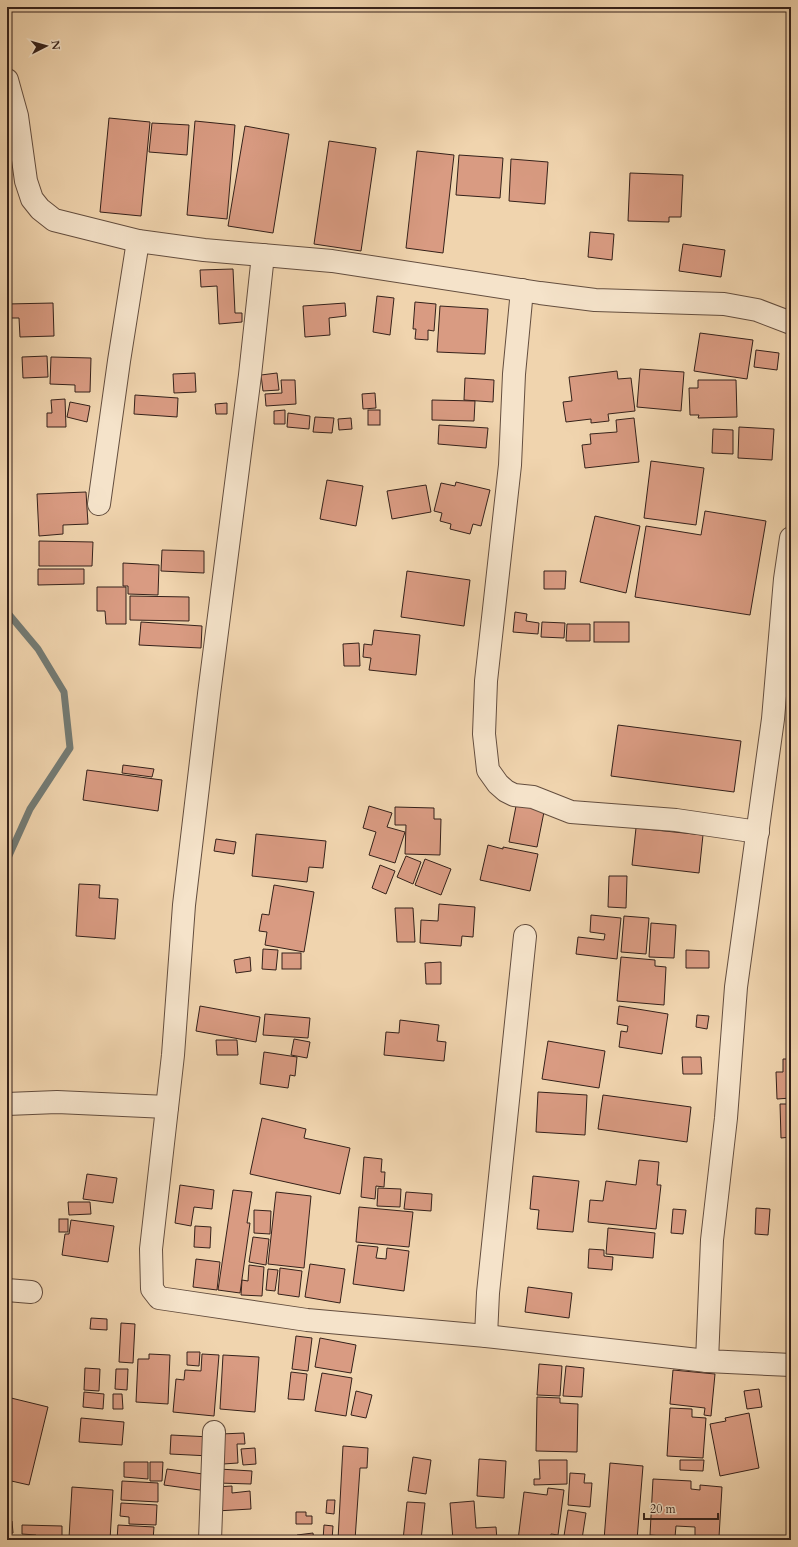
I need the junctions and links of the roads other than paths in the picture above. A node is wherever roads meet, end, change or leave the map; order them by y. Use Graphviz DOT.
graph roads {
  1 [pos="7,80"];
  2 [pos="138,241"];
  3 [pos="263,255"];
  4 [pos="522,290"];
  5 [pos="791,323"];
  6 [pos="100,504"];
  7 [pos="791,538"];
  8 [pos="758,832"];
  9 [pos="525,936"];
  10 [pos="7,1104"];
  11 [pos="167,1107"];
  12 [pos="7,1290"];
  13 [pos="31,1292"];
  14 [pos="486,1336"];
  15 [pos="707,1361"];
  16 [pos="791,1365"];
  17 [pos="214,1432"];
  18 [pos="210,1540"];
  1 -- 2 [label="street"];
  2 -- 3 [label="street"];
  2 -- 6 [label="street"];
  3 -- 4 [label="street"];
  3 -- 11 [label="street"];
  4 -- 5 [label="street"];
  4 -- 8 [label="street"];
  7 -- 8 [label="street"];
  8 -- 15 [label="street"];
  9 -- 14 [label="street"];
  10 -- 11 [label="street"];
  11 -- 14 [label="street"];
  12 -- 13 [label="street"];
  14 -- 15 [label="street"];
  15 -- 16 [label="street"];
  17 -- 18 [label="street"];
}
